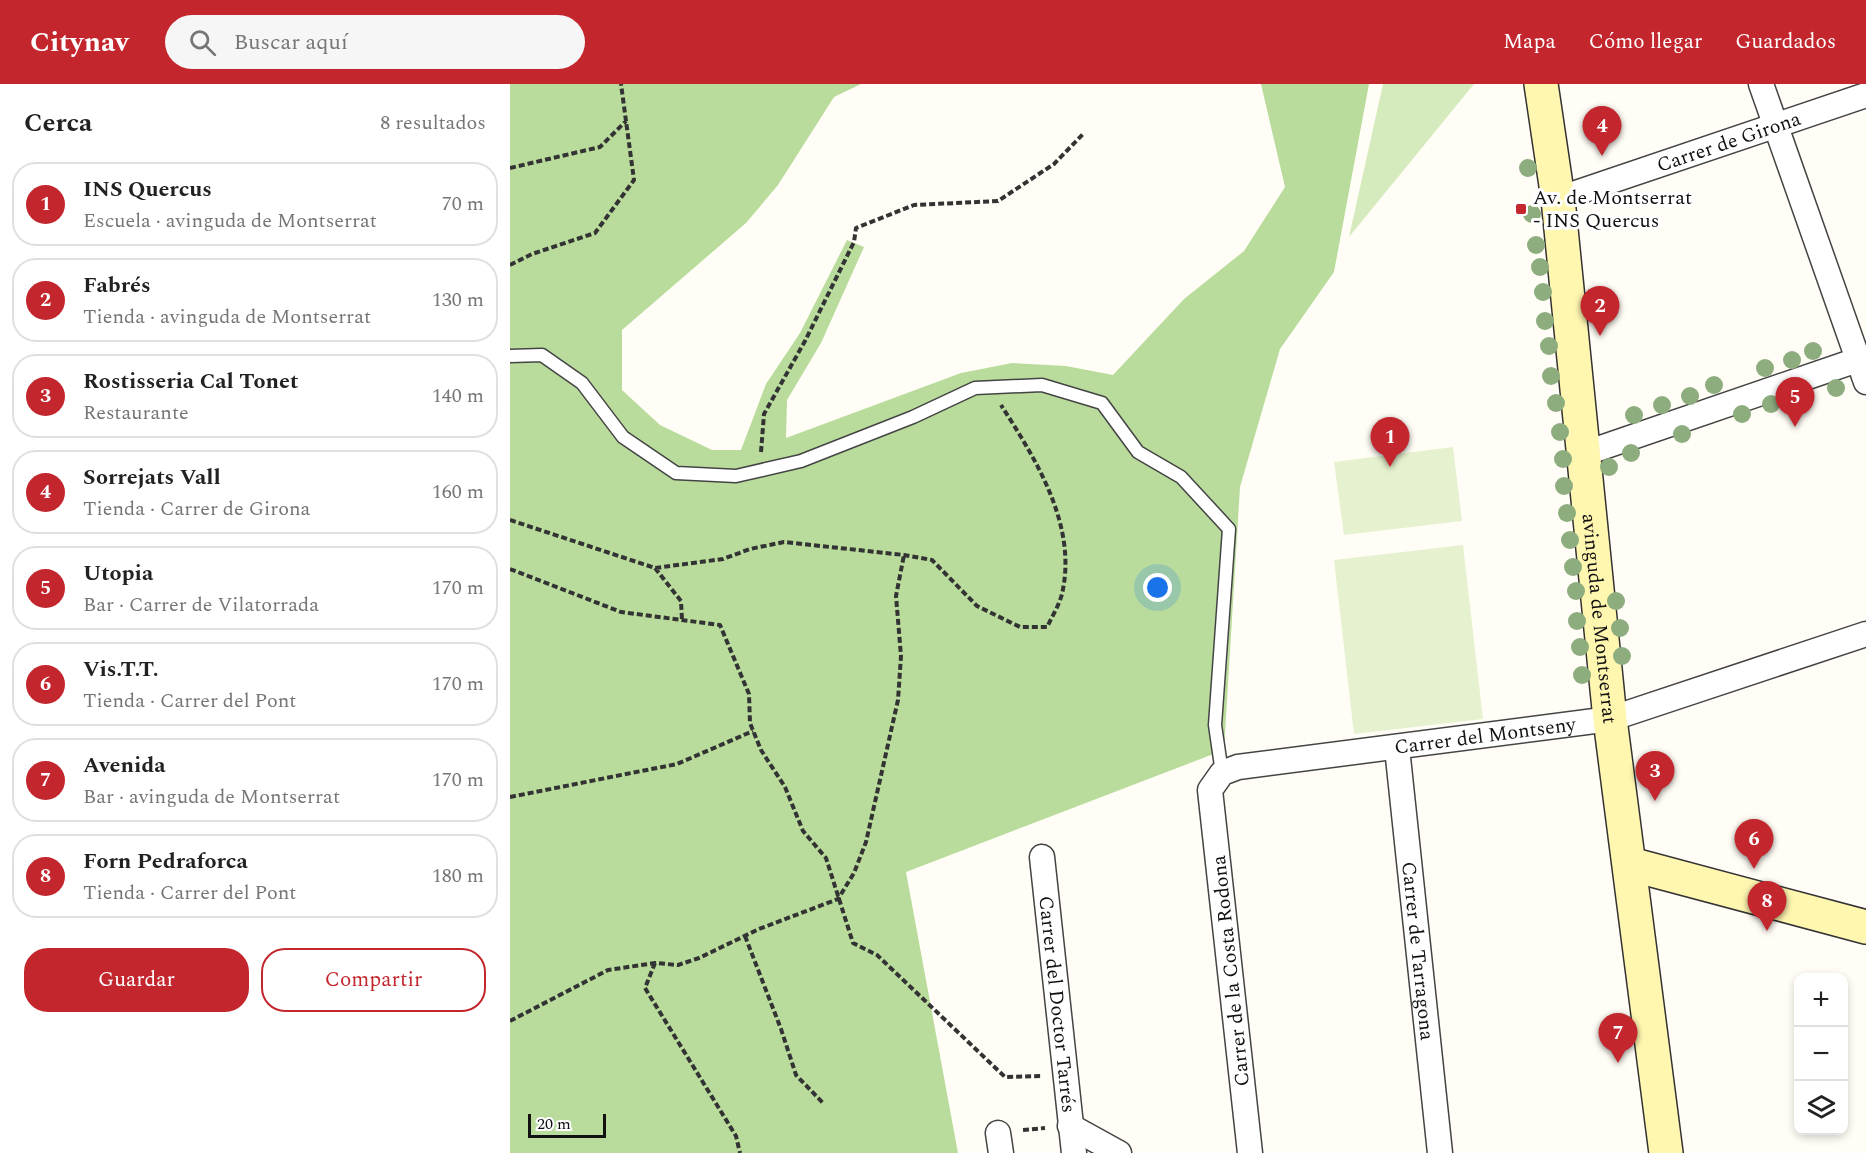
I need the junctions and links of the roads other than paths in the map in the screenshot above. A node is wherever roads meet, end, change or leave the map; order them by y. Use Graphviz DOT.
graph roads {
  1 [pos="1541,84"];
  2 [pos="1761,84"];
  3 [pos="1866,95"];
  4 [pos="1775,126"];
  5 [pos="1558,199"];
  6 [pos="510,356"];
  7 [pos="1863,366"];
  8 [pos="1582,454"];
  9 [pos="1866,634"];
  10 [pos="1610,719"];
  11 [pos="1396,748"];
  12 [pos="1216,782"];
  13 [pos="1042,857"];
  14 [pos="1630,864"];
  15 [pos="1866,927"];
  16 [pos="1070,1126"];
  17 [pos="1074,1153"];
  18 [pos="1119,1153"];
  19 [pos="1250,1153"];
  20 [pos="1440,1153"];
  21 [pos="1666,1153"];
  1 -- 5 [label="street, avinguda de Montserrat"];
  2 -- 4 [label="street"];
  3 -- 4 [label="street, Carrer de Girona"];
  4 -- 5 [label="street, Carrer de Girona"];
  4 -- 7 [label="street"];
  5 -- 8 [label="street, avinguda de Montserrat"];
  6 -- 12 [label="lane"];
  7 -- 8 [label="street"];
  8 -- 10 [label="street, avinguda de Montserrat"];
  9 -- 10 [label="street, Carrer del Montseny"];
  10 -- 11 [label="street, Carrer del Montseny"];
  10 -- 14 [label="street, avinguda de Montserrat"];
  11 -- 12 [label="street, Carrer del Montseny"];
  11 -- 20 [label="street, Carrer de Tarragona"];
  12 -- 19 [label="street, Carrer de la Costa Rodona"];
  13 -- 16 [label="street, Carrer del Doctor Tarrés"];
  14 -- 15 [label="street"];
  14 -- 21 [label="street, avinguda de Montserrat"];
  16 -- 17 [label="street, Carrer del Doctor Tarrés"];
  16 -- 18 [label="street"];
}
